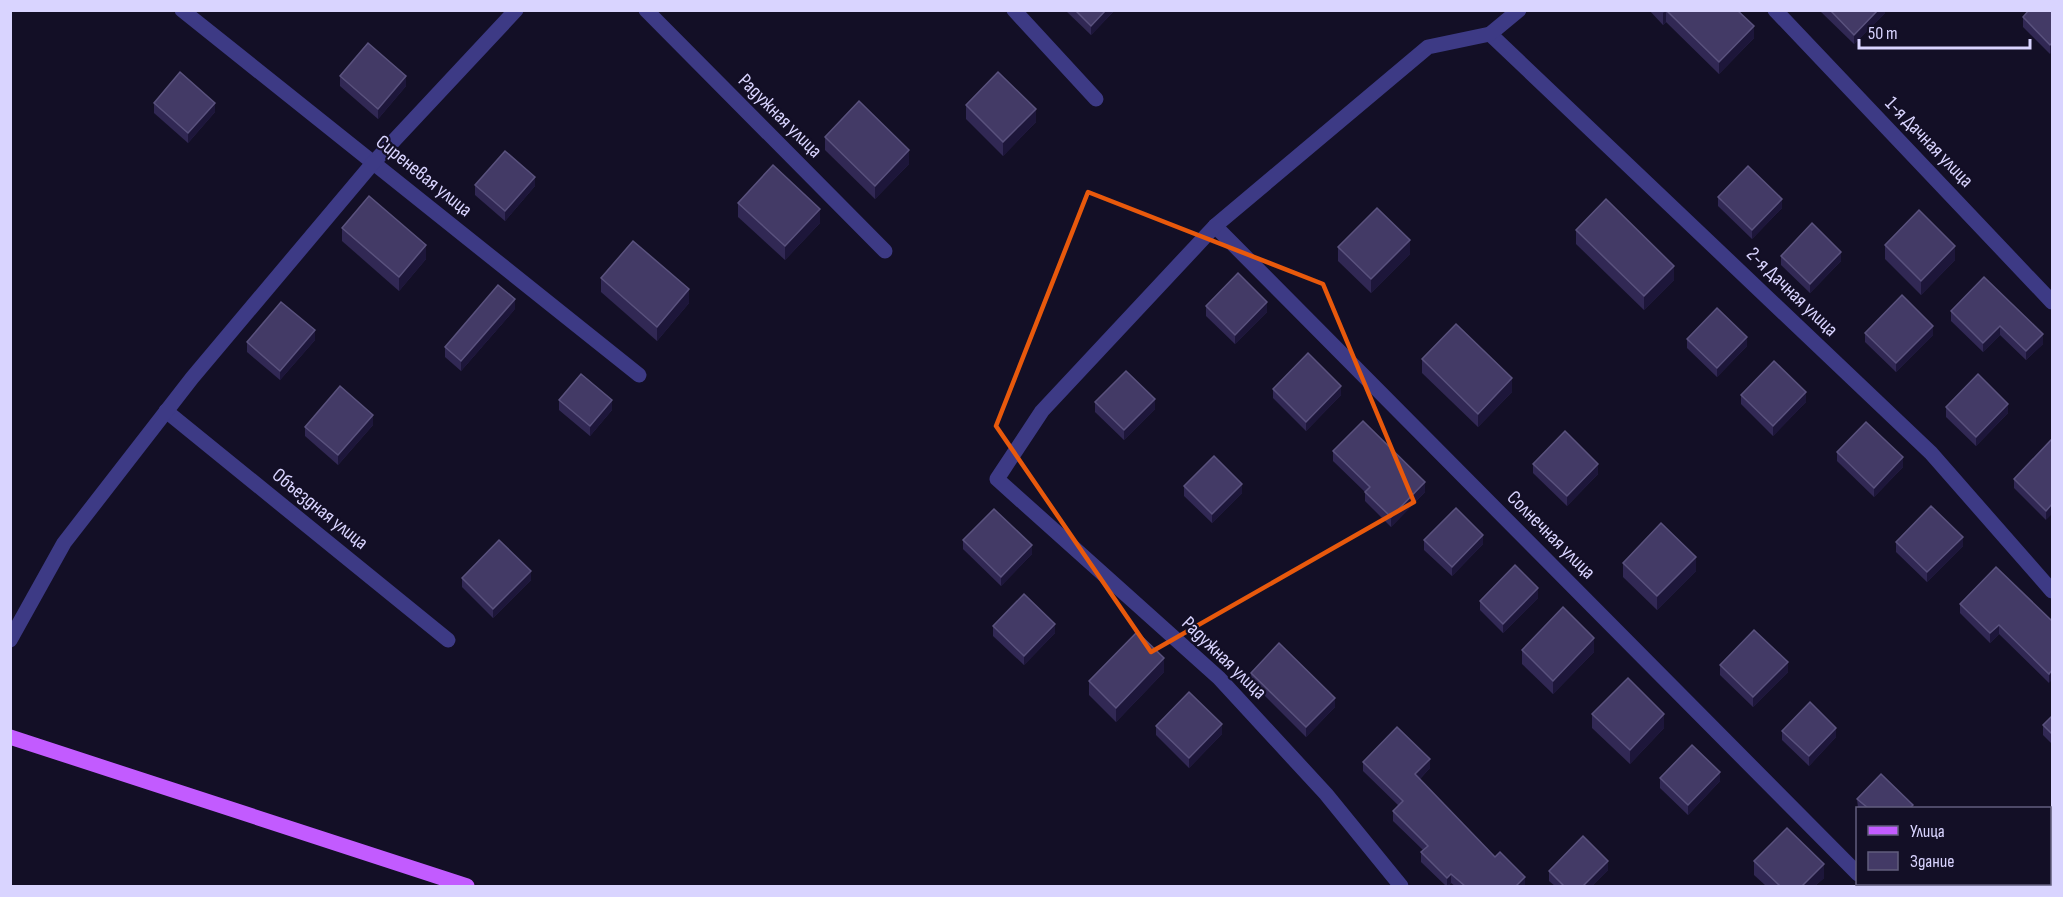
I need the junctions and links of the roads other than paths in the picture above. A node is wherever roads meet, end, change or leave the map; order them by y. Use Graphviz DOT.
graph roads {
  1 [pos="182,10"];
  2 [pos="516,10"];
  3 [pos="646,10"];
  4 [pos="1014,10"];
  5 [pos="1519,10"];
  6 [pos="1775,10"];
  7 [pos="1490,34"];
  8 [pos="1096,99"];
  9 [pos="373,163"];
  10 [pos="1215,226"];
  11 [pos="885,251"];
  12 [pos="2052,302"];
  13 [pos="639,375"];
  14 [pos="166,411"];
  15 [pos="2052,591"];
  16 [pos="10,640"];
  17 [pos="448,640"];
  18 [pos="10,736"];
  19 [pos="1856,873"];
  20 [pos="467,886"];
  21 [pos="1401,886"];
  1 -- 9 [label="street, Сиреневая улица"];
  2 -- 9 [label="street"];
  3 -- 11 [label="street, Радужная улица"];
  4 -- 8 [label="street"];
  5 -- 7 [label="street"];
  6 -- 12 [label="street, 1-я Дачная улица"];
  7 -- 10 [label="street"];
  7 -- 15 [label="street, 2-я Дачная улица"];
  9 -- 13 [label="street, Сиреневая улица"];
  9 -- 14 [label="street"];
  10 -- 19 [label="street, Солнечная улица"];
  10 -- 21 [label="street, Радужная улица"];
  14 -- 16 [label="street"];
  14 -- 17 [label="street, Объездная улица"];
  18 -- 20 [label="main road"];
}
